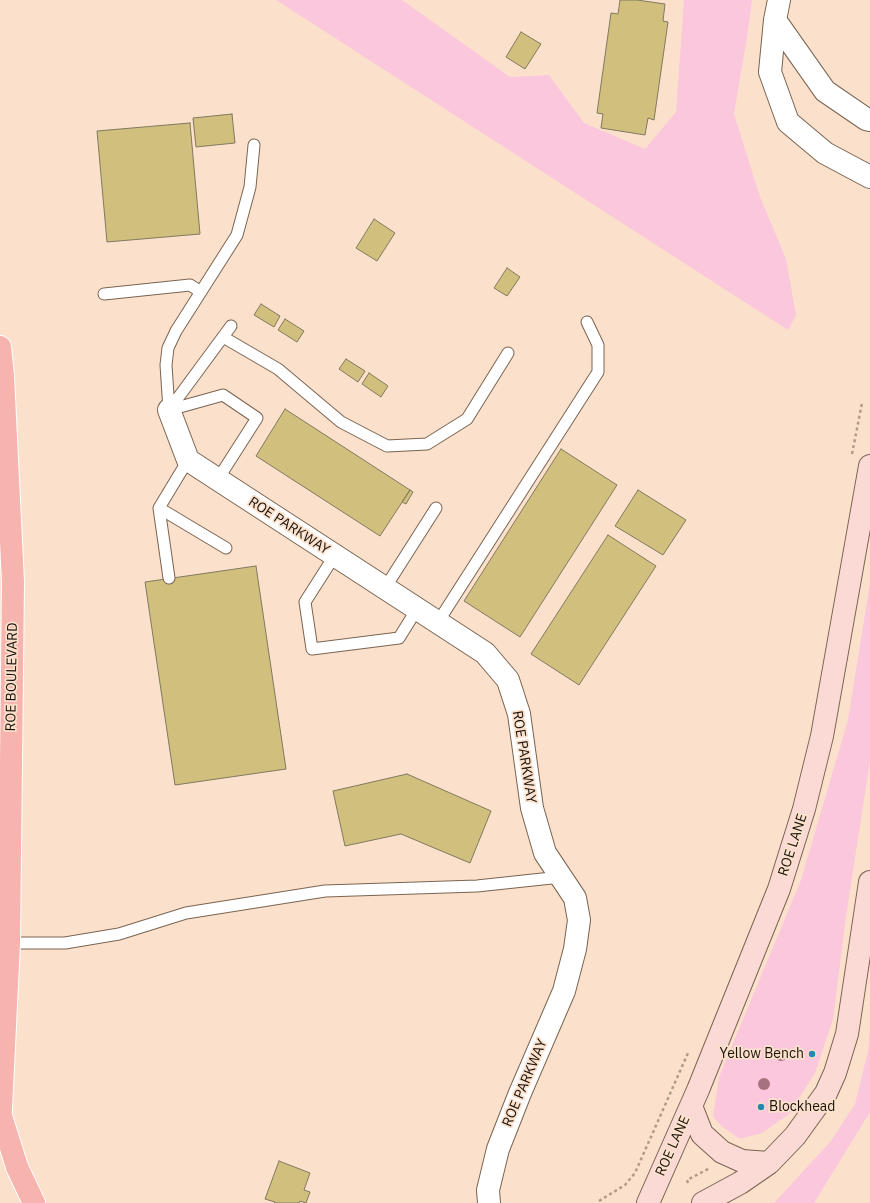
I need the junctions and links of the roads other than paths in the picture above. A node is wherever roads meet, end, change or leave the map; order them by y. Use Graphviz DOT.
graph roads {
  1 [pos="777,10"];
  2 [pos="870,120"];
  3 [pos="254,145"];
  4 [pos="870,177"];
  5 [pos="201,292"];
  6 [pos="104,294"];
  7 [pos="587,322"];
  8 [pos="231,326"];
  9 [pos="222,337"];
  10 [pos="0,346"];
  11 [pos="508,353"];
  12 [pos="169,410"];
  13 [pos="188,460"];
  14 [pos="861,461"];
  15 [pos="218,479"];
  16 [pos="159,508"];
  17 [pos="436,508"];
  18 [pos="226,548"];
  19 [pos="335,556"];
  20 [pos="169,578"];
  21 [pos="385,588"];
  22 [pos="417,609"];
  23 [pos="438,622"];
  24 [pos="561,877"];
  25 [pos="870,882"];
  26 [pos="9,943"];
  27 [pos="691,1106"];
  28 [pos="0,1122"];
  29 [pos="769,1163"];
  30 [pos="34,1203"];
  31 [pos="489,1203"];
  32 [pos="648,1203"];
  33 [pos="703,1203"];
  1 -- 2 [label="street"];
  1 -- 4 [label="street"];
  3 -- 5 [label="lane"];
  5 -- 6 [label="lane"];
  5 -- 12 [label="lane"];
  7 -- 23 [label="lane"];
  8 -- 9 [label="lane"];
  9 -- 11 [label="lane"];
  9 -- 12 [label="lane"];
  10 -- 26 [label="main road, ROE BOULEVARD"];
  12 -- 13 [label="street"];
  12 -- 15 [label="lane"];
  13 -- 15 [label="street, ROE PARKWAY"];
  13 -- 16 [label="lane"];
  14 -- 27 [label="street, ROE LANE"];
  15 -- 19 [label="street, ROE PARKWAY"];
  16 -- 18 [label="lane"];
  16 -- 20 [label="lane"];
  17 -- 21 [label="lane"];
  19 -- 21 [label="street, ROE PARKWAY"];
  19 -- 22 [label="lane"];
  21 -- 22 [label="street, ROE PARKWAY"];
  22 -- 23 [label="street, ROE PARKWAY"];
  23 -- 24 [label="street, ROE PARKWAY"];
  24 -- 26 [label="lane"];
  24 -- 31 [label="street, ROE PARKWAY"];
  25 -- 29 [label="street"];
  26 -- 28 [label="main road, ROE BOULEVARD"];
  27 -- 29 [label="street"];
  27 -- 32 [label="street, ROE LANE"];
  28 -- 30 [label="main road"];
  29 -- 33 [label="street"];
}
